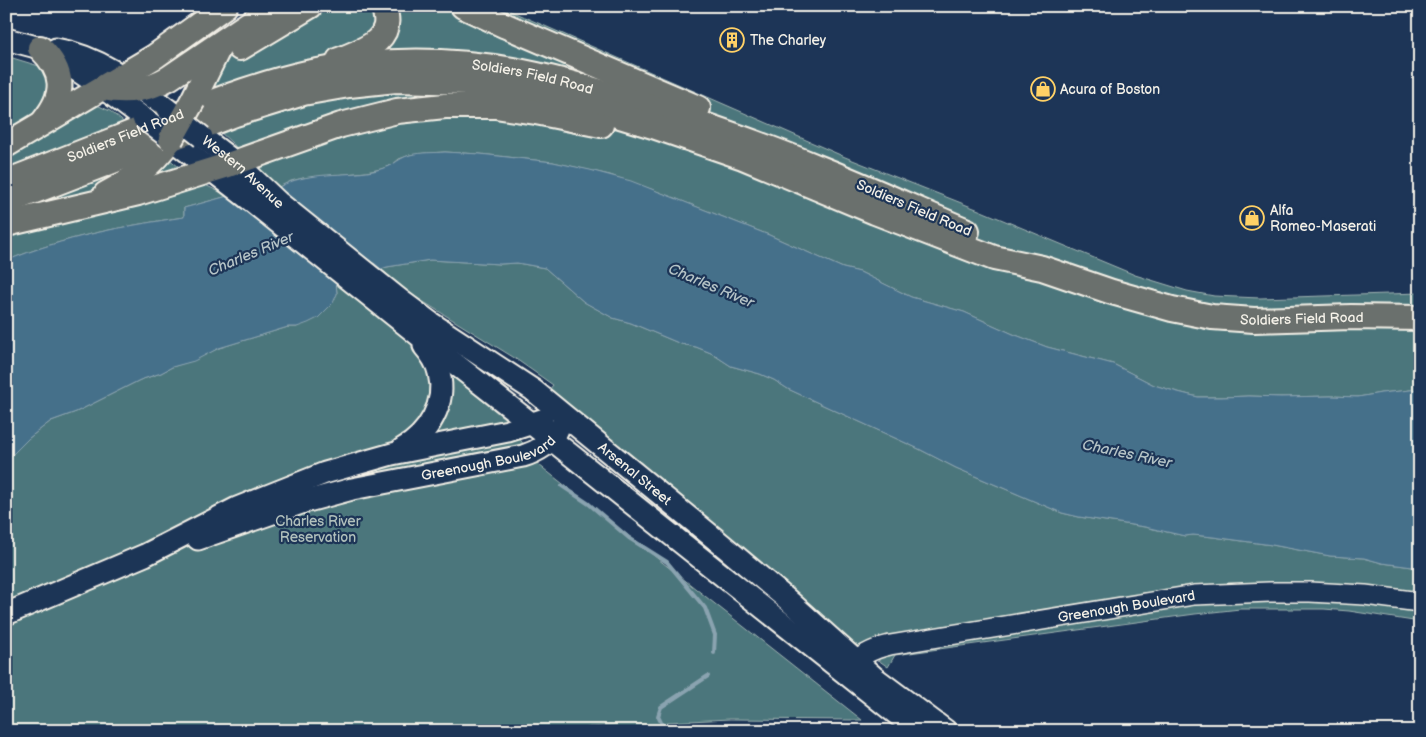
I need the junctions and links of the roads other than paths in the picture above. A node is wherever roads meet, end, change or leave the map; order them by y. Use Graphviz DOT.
graph roads {
  1 [pos="225,6"];
  2 [pos="275,6"];
  3 [pos="310,6"];
  4 [pos="383,6"];
  5 [pos="463,6"];
  6 [pos="6,39"];
  7 [pos="40,48"];
  8 [pos="216,52"];
  9 [pos="308,73"];
  10 [pos="112,82"];
  11 [pos="141,90"];
  12 [pos="42,123"];
  13 [pos="172,133"];
  14 [pos="6,145"];
  15 [pos="743,157"];
  16 [pos="797,159"];
  17 [pos="235,162"];
  18 [pos="212,170"];
  19 [pos="6,182"];
  20 [pos="6,202"];
  21 [pos="63,210"];
  22 [pos="6,224"];
  23 [pos="304,232"];
  24 [pos="348,268"];
  25 [pos="1042,268"];
  26 [pos="1420,318"];
  27 [pos="406,325"];
  28 [pos="561,414"];
  29 [pos="532,424"];
  30 [pos="551,440"];
  31 [pos="392,454"];
  32 [pos="145,555"];
  33 [pos="1420,602"];
  34 [pos="6,614"];
  35 [pos="850,667"];
  36 [pos="918,731"];
  37 [pos="946,731"];
  1 -- 10 [label="main road"];
  2 -- 8 [label="main road"];
  3 -- 8 [label="main road"];
  4 -- 9 [label="main road"];
  5 -- 16 [label="main road"];
  6 -- 7 [label="main road, Western Avenue"];
  7 -- 10 [label="main road, Western Avenue"];
  7 -- 12 [label="main road"];
  8 -- 11 [label="main road"];
  8 -- 13 [label="main road, bridge"];
  9 -- 16 [label="main road, Soldiers Field Road"];
  9 -- 19 [label="main road, Soldiers Field Road"];
  10 -- 11 [label="main road"];
  10 -- 12 [label="main road"];
  10 -- 13 [label="main road, Western Avenue, bridge"];
  11 -- 13 [label="main road, Western Avenue"];
  12 -- 14 [label="main road"];
  13 -- 17 [label="main road, Western Avenue, bridge"];
  13 -- 18 [label="main road, Western Avenue"];
  13 -- 21 [label="main road"];
  15 -- 17 [label="main road"];
  15 -- 20 [label="main road, Soldiers Field Road"];
  15 -- 25 [label="main road, Soldiers Field Road"];
  16 -- 25 [label="main road, Soldiers Field Road"];
  17 -- 18 [label="main road"];
  17 -- 23 [label="main road, Western Avenue"];
  18 -- 21 [label="main road"];
  18 -- 23 [label="main road, Western Avenue"];
  21 -- 22 [label="main road"];
  23 -- 24 [label="main road, Arsenal Street"];
  24 -- 27 [label="main road, Arsenal Street"];
  24 -- 28 [label="main road, Arsenal Street"];
  25 -- 26 [label="main road, Soldiers Field Road"];
  27 -- 29 [label="main road, Arsenal Street"];
  27 -- 31 [label="main road"];
  28 -- 29 [label="main road, Greenough Boulevard"];
  28 -- 30 [label="main road, Greenough Boulevard"];
  28 -- 35 [label="main road, Arsenal Street"];
  29 -- 30 [label="main road, Arsenal Street"];
  29 -- 31 [label="main road, Greenough Boulevard"];
  30 -- 32 [label="main road, Greenough Boulevard"];
  30 -- 35 [label="main road, Arsenal Street"];
  31 -- 32 [label="main road, Greenough Boulevard"];
  32 -- 34 [label="main road, Greenough Boulevard"];
  33 -- 35 [label="street, Greenough Boulevard"];
  35 -- 36 [label="main road, Arsenal Street"];
  35 -- 37 [label="main road, Arsenal Street"];
}
